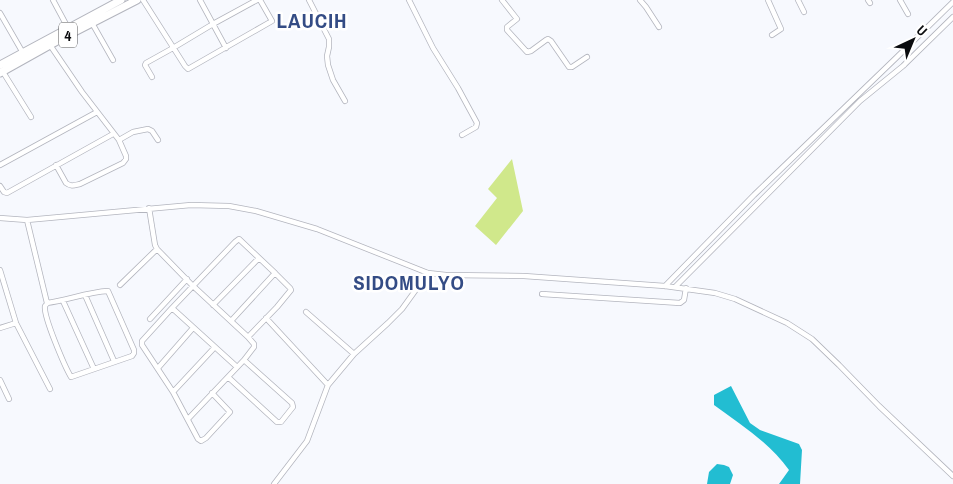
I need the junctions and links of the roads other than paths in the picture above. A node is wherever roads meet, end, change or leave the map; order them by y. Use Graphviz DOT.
graph roads {
  1 [pos="53,0"];
  2 [pos="121,0"];
  3 [pos="137,0"];
  4 [pos="143,0"];
  5 [pos="200,0"];
  6 [pos="259,0"];
  7 [pos="309,0"];
  8 [pos="409,0"];
  9 [pos="502,0"];
  10 [pos="640,0"];
  11 [pos="768,0"];
  12 [pos="798,0"];
  13 [pos="900,0"];
  14 [pos="953,2"];
  15 [pos="804,12"];
  16 [pos="0,13"];
  17 [pos="908,14"];
  18 [pos="953,17"];
  19 [pos="92,23"];
  20 [pos="213,24"];
  21 [pos="659,27"];
  22 [pos="68,28"];
  23 [pos="772,35"];
  24 [pos="50,44"];
  25 [pos="173,48"];
  26 [pos="226,48"];
  27 [pos="22,53"];
  28 [pos="587,57"];
  29 [pos="896,58"];
  30 [pos="113,60"];
  31 [pos="903,66"];
  32 [pos="1,70"];
  33 [pos="152,77"];
  34 [pos="345,101"];
  35 [pos="97,112"];
  36 [pos="31,117"];
  37 [pos="113,134"];
  38 [pos="462,135"];
  39 [pos="119,140"];
  40 [pos="158,140"];
  41 [pos="0,165"];
  42 [pos="56,165"];
  43 [pos="786,165"];
  44 [pos="791,170"];
  45 [pos="0,186"];
  46 [pos="149,208"];
  47 [pos="0,218"];
  48 [pos="27,220"];
  49 [pos="157,249"];
  50 [pos="259,258"];
  51 [pos="0,270"];
  52 [pos="275,273"];
  53 [pos="428,273"];
  54 [pos="1,279"];
  55 [pos="187,279"];
  56 [pos="192,285"];
  57 [pos="120,286"];
  58 [pos="665,286"];
  59 [pos="675,287"];
  60 [pos="686,288"];
  61 [pos="542,294"];
  62 [pos="84,295"];
  63 [pos="62,301"];
  64 [pos="47,303"];
  65 [pos="213,305"];
  66 [pos="172,308"];
  67 [pos="306,312"];
  68 [pos="266,318"];
  69 [pos="150,319"];
  70 [pos="231,321"];
  71 [pos="16,322"];
  72 [pos="0,328"];
  73 [pos="193,328"];
  74 [pos="248,337"];
  75 [pos="215,347"];
  76 [pos="354,354"];
  77 [pos="244,360"];
  78 [pos="114,361"];
  79 [pos="237,367"];
  80 [pos="158,368"];
  81 [pos="94,369"];
  82 [pos="228,377"];
  83 [pos="0,380"];
  84 [pos="328,386"];
  85 [pos="50,390"];
  86 [pos="173,392"];
  87 [pos="212,393"];
  88 [pos="9,399"];
  89 [pos="188,419"];
  90 [pos="953,476"];
  91 [pos="274,484"];
  1 -- 22 [label="street"];
  2 -- 22 [label="highway, 4"];
  3 -- 19 [label="highway, 4"];
  4 -- 25 [label="street"];
  5 -- 20 [label="street"];
  6 -- 20 [label="street"];
  6 -- 26 [label="street"];
  7 -- 34 [label="street"];
  8 -- 38 [label="street"];
  9 -- 28 [label="street"];
  10 -- 21 [label="street"];
  11 -- 23 [label="street"];
  12 -- 15 [label="street"];
  13 -- 17 [label="street"];
  14 -- 29 [label="street"];
  16 -- 27 [label="street"];
  18 -- 31 [label="street"];
  19 -- 24 [label="highway, 4"];
  19 -- 30 [label="street"];
  20 -- 25 [label="street"];
  20 -- 26 [label="street"];
  22 -- 27 [label="highway, 4"];
  24 -- 32 [label="highway, 4"];
  24 -- 35 [label="street"];
  25 -- 26 [label="street"];
  25 -- 33 [label="street"];
  27 -- 32 [label="highway, 4"];
  29 -- 31 [label="street"];
  29 -- 43 [label="street"];
  31 -- 44 [label="street"];
  32 -- 36 [label="street"];
  35 -- 37 [label="street"];
  35 -- 41 [label="street"];
  37 -- 39 [label="street"];
  37 -- 42 [label="street"];
  39 -- 40 [label="street"];
  39 -- 42 [label="street"];
  42 -- 45 [label="street"];
  43 -- 44 [label="street"];
  43 -- 58 [label="street"];
  44 -- 59 [label="street"];
  46 -- 48 [label="street"];
  46 -- 49 [label="street"];
  46 -- 53 [label="street"];
  47 -- 48 [label="street"];
  48 -- 64 [label="street"];
  49 -- 55 [label="street"];
  49 -- 57 [label="street"];
  50 -- 52 [label="street"];
  50 -- 56 [label="street"];
  50 -- 65 [label="street"];
  51 -- 54 [label="street"];
  52 -- 68 [label="street"];
  52 -- 70 [label="street"];
  53 -- 58 [label="street"];
  53 -- 76 [label="street"];
  54 -- 71 [label="street"];
  55 -- 56 [label="street"];
  55 -- 69 [label="street"];
  56 -- 65 [label="street"];
  56 -- 66 [label="street"];
  58 -- 59 [label="street"];
  59 -- 60 [label="street"];
  60 -- 61 [label="street"];
  60 -- 90 [label="street"];
  62 -- 63 [label="street"];
  62 -- 78 [label="street"];
  62 -- 78 [label="street"];
  63 -- 64 [label="street"];
  63 -- 81 [label="street"];
  64 -- 81 [label="street"];
  65 -- 70 [label="street"];
  66 -- 73 [label="street"];
  66 -- 80 [label="street"];
  67 -- 76 [label="street"];
  68 -- 74 [label="street"];
  68 -- 84 [label="street"];
  70 -- 74 [label="street"];
  71 -- 72 [label="street"];
  71 -- 85 [label="street"];
  73 -- 75 [label="street"];
  73 -- 80 [label="street"];
  74 -- 77 [label="street"];
  75 -- 79 [label="street"];
  75 -- 86 [label="street"];
  76 -- 84 [label="street"];
  77 -- 79 [label="street"];
  77 -- 82 [label="street"];
  78 -- 81 [label="street"];
  79 -- 82 [label="street"];
  80 -- 86 [label="street"];
  82 -- 87 [label="street"];
  83 -- 88 [label="street"];
  84 -- 91 [label="street"];
  86 -- 89 [label="street"];
  87 -- 89 [label="street"];
  87 -- 89 [label="street"];
}
